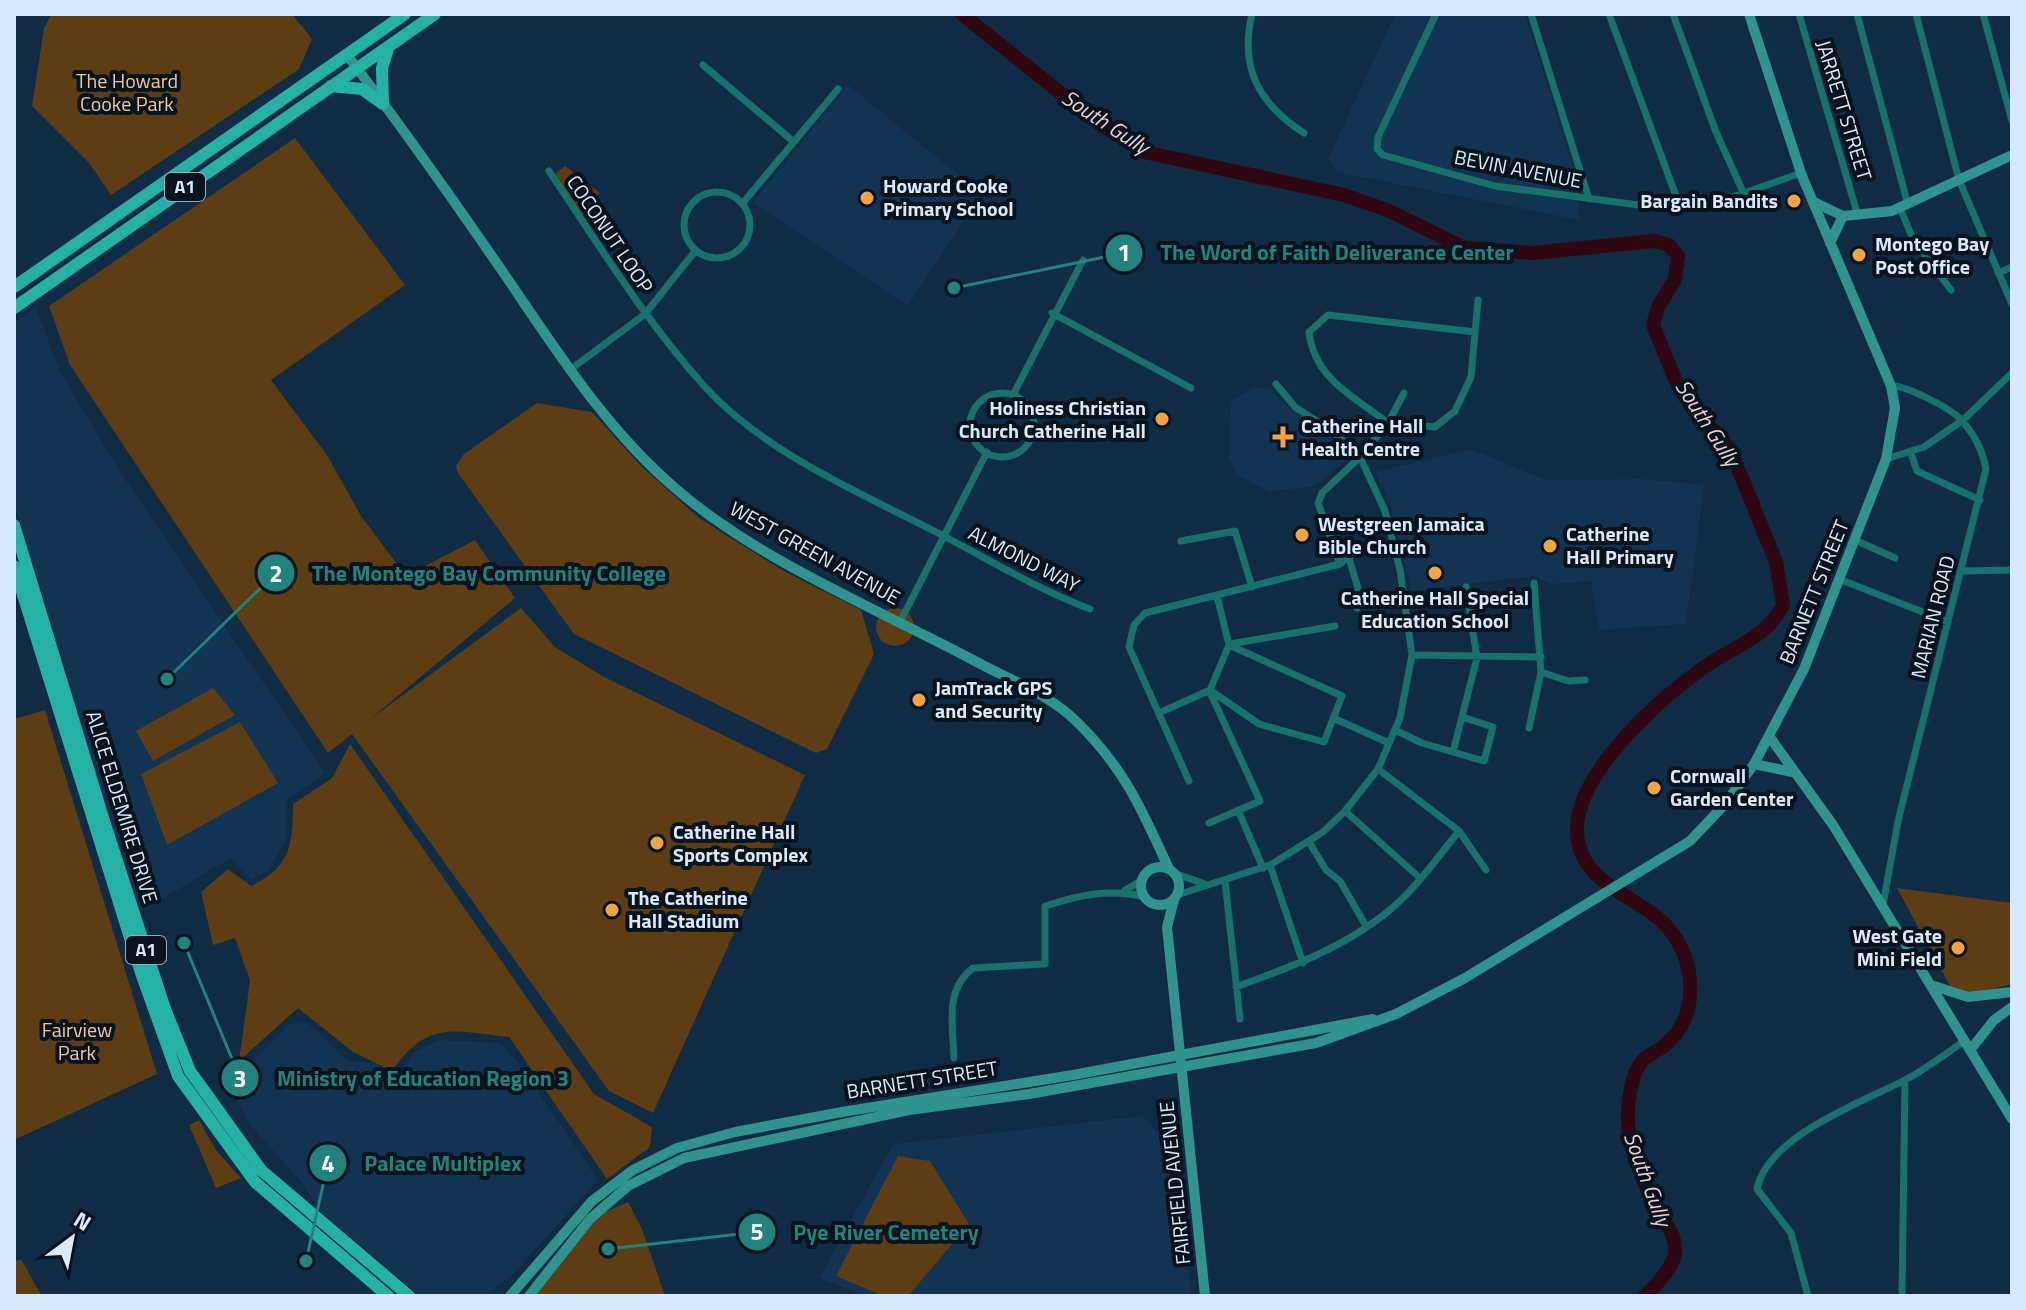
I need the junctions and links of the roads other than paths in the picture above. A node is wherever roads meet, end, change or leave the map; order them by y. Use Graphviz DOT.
graph roads {
  1 [pos="405,14"];
  2 [pos="435,14"];
  3 [pos="1252,14"];
  4 [pos="1436,14"];
  5 [pos="1531,14"];
  6 [pos="1609,14"];
  7 [pos="1673,14"];
  8 [pos="1749,14"];
  9 [pos="1799,14"];
  10 [pos="1857,14"];
  11 [pos="1916,14"];
  12 [pos="1983,14"];
  13 [pos="389,46"];
  14 [pos="346,54"];
  15 [pos="703,65"];
  16 [pos="356,67"];
  17 [pos="329,86"];
  18 [pos="838,89"];
  19 [pos="383,104"];
  20 [pos="2012,121"];
  21 [pos="1304,133"];
  22 [pos="794,142"];
  23 [pos="2012,155"];
  24 [pos="549,171"];
  25 [pos="1801,173"];
  26 [pos="1959,180"];
  27 [pos="1744,194"];
  28 [pos="1589,199"];
  29 [pos="1814,202"];
  30 [pos="742,204"];
  31 [pos="1679,204"];
  32 [pos="1904,207"];
  33 [pos="1843,216"];
  34 [pos="1858,216"];
  35 [pos="1830,243"];
  36 [pos="696,250"];
  37 [pos="1083,260"];
  38 [pos="2012,267"];
  39 [pos="1998,273"];
  40 [pos="14,287"];
  41 [pos="1951,290"];
  42 [pos="1478,300"];
  43 [pos="2012,304"];
  44 [pos="14,308"];
  45 [pos="1052,313"];
  46 [pos="645,314"];
  47 [pos="1475,332"];
  48 [pos="571,369"];
  49 [pos="2012,373"];
  50 [pos="1276,384"];
  51 [pos="1891,386"];
  52 [pos="1191,388"];
  53 [pos="1404,393"];
  54 [pos="1013,395"];
  55 [pos="1963,420"];
  56 [pos="1388,423"];
  57 [pos="1910,451"];
  58 [pos="987,452"];
  59 [pos="1360,457"];
  60 [pos="1886,459"];
  61 [pos="1980,500"];
  62 [pos="14,525"];
  63 [pos="944,536"];
  64 [pos="1855,540"];
  65 [pos="1181,541"];
  66 [pos="1394,544"];
  67 [pos="1348,555"];
  68 [pos="1895,558"];
  69 [pos="1340,564"];
  70 [pos="14,566"];
  71 [pos="2012,570"];
  72 [pos="1961,571"];
  73 [pos="1839,579"];
  74 [pos="1534,583"];
  75 [pos="1252,587"];
  76 [pos="1466,587"];
  77 [pos="1217,596"];
  78 [pos="1357,608"];
  79 [pos="1090,609"];
  80 [pos="900,622"];
  81 [pos="1948,622"];
  82 [pos="1335,626"];
  83 [pos="1229,645"];
  84 [pos="1412,655"];
  85 [pos="1541,657"];
  86 [pos="1477,658"];
  87 [pos="1541,672"];
  88 [pos="1585,680"];
  89 [pos="1210,690"];
  90 [pos="1159,713"];
  91 [pos="1462,717"];
  92 [pos="1333,718"];
  93 [pos="1529,728"];
  94 [pos="1395,730"];
  95 [pos="1769,736"];
  96 [pos="1389,743"];
  97 [pos="1453,752"];
  98 [pos="1754,764"];
  99 [pos="1378,769"];
  100 [pos="1793,773"];
  101 [pos="1189,781"];
  102 [pos="1238,810"];
  103 [pos="1345,811"];
  104 [pos="1209,823"];
  105 [pos="1459,831"];
  106 [pos="1309,842"];
  107 [pos="1158,845"];
  108 [pos="1266,867"];
  109 [pos="1486,870"];
  110 [pos="1172,871"];
  111 [pos="1146,875"];
  112 [pos="1420,878"];
  113 [pos="1225,881"];
  114 [pos="1205,884"];
  115 [pos="1124,891"];
  116 [pos="1176,897"];
  117 [pos="1148,900"];
  118 [pos="1883,905"];
  119 [pos="1366,926"];
  120 [pos="1167,927"];
  121 [pos="1303,963"];
  122 [pos="1934,986"];
  123 [pos="1236,987"];
  124 [pos="2012,992"];
  125 [pos="2012,1007"];
  126 [pos="1240,1019"];
  127 [pos="1969,1045"];
  128 [pos="954,1058"];
  129 [pos="1180,1060"];
  130 [pos="1905,1080"];
  131 [pos="2012,1119"];
  132 [pos="388,1296"];
  133 [pos="409,1296"];
  134 [pos="510,1296"];
  135 [pos="529,1296"];
  136 [pos="1205,1296"];
  137 [pos="1808,1296"];
  138 [pos="1902,1296"];
  1 -- 14 [label="main road, A1"];
  2 -- 13 [label="main road, A1"];
  3 -- 21 [label="street"];
  4 -- 28 [label="street, BEVIN AVENUE"];
  5 -- 28 [label="street"];
  6 -- 31 [label="street"];
  7 -- 27 [label="street"];
  8 -- 25 [label="main road, BARNETT STREET"];
  9 -- 34 [label="street, JARRETT STREET"];
  10 -- 32 [label="street"];
  11 -- 26 [label="street"];
  12 -- 20 [label="street"];
  13 -- 16 [label="main road, A1"];
  13 -- 19 [label="main road"];
  14 -- 16 [label="main road, WEST GREEN AVENUE"];
  14 -- 40 [label="main road, A1"];
  15 -- 22 [label="street"];
  16 -- 17 [label="main road, A1"];
  16 -- 19 [label="main road, WEST GREEN AVENUE"];
  17 -- 19 [label="main road"];
  17 -- 44 [label="main road, A1"];
  18 -- 22 [label="street"];
  19 -- 48 [label="main road, WEST GREEN AVENUE"];
  22 -- 30 [label="street"];
  23 -- 26 [label="main road"];
  24 -- 46 [label="street, COCONUT LOOP"];
  25 -- 27 [label="street, BEVIN AVENUE"];
  25 -- 29 [label="main road, BARNETT STREET"];
  26 -- 32 [label="main road"];
  26 -- 39 [label="street"];
  27 -- 31 [label="street, BEVIN AVENUE"];
  28 -- 31 [label="street, BEVIN AVENUE"];
  29 -- 33 [label="main road"];
  29 -- 35 [label="main road, BARNETT STREET"];
  30 -- 36 [label="street"];
  30 -- 36 [label="street"];
  32 -- 34 [label="main road"];
  32 -- 41 [label="street"];
  33 -- 34 [label="main road"];
  33 -- 35 [label="main road"];
  35 -- 51 [label="main road, BARNETT STREET"];
  36 -- 46 [label="street"];
  37 -- 45 [label="street"];
  38 -- 39 [label="street"];
  39 -- 43 [label="street"];
  42 -- 47 [label="street"];
  45 -- 52 [label="street"];
  45 -- 54 [label="street"];
  46 -- 48 [label="street"];
  46 -- 63 [label="street, COCONUT LOOP"];
  47 -- 56 [label="street"];
  47 -- 56 [label="street"];
  48 -- 80 [label="main road, WEST GREEN AVENUE"];
  49 -- 55 [label="street"];
  50 -- 59 [label="street"];
  51 -- 55 [label="street, MARIAN ROAD"];
  51 -- 60 [label="main road, BARNETT STREET"];
  53 -- 56 [label="street"];
  54 -- 58 [label="street"];
  54 -- 58 [label="street"];
  55 -- 57 [label="street"];
  55 -- 61 [label="street, MARIAN ROAD"];
  56 -- 59 [label="street"];
  57 -- 60 [label="street"];
  57 -- 61 [label="street"];
  58 -- 63 [label="street"];
  59 -- 66 [label="street"];
  59 -- 69 [label="street"];
  60 -- 64 [label="main road, BARNETT STREET"];
  61 -- 72 [label="street, MARIAN ROAD"];
  62 -- 133 [label="main road, ALICE ELDEMIRE DRIVE / A1"];
  63 -- 79 [label="street, ALMOND WAY"];
  63 -- 80 [label="street"];
  64 -- 68 [label="street"];
  64 -- 73 [label="main road, BARNETT STREET"];
  65 -- 75 [label="street"];
  66 -- 67 [label="street"];
  66 -- 84 [label="street"];
  67 -- 69 [label="street"];
  67 -- 78 [label="street"];
  69 -- 75 [label="street"];
  70 -- 132 [label="main road, ALICE ELDEMIRE DRIVE / A1"];
  71 -- 72 [label="street"];
  72 -- 81 [label="street, MARIAN ROAD"];
  73 -- 81 [label="street"];
  73 -- 95 [label="main road, BARNETT STREET"];
  74 -- 85 [label="street"];
  75 -- 77 [label="street"];
  76 -- 86 [label="street"];
  77 -- 83 [label="street"];
  77 -- 90 [label="street"];
  80 -- 107 [label="main road, WEST GREEN AVENUE"];
  81 -- 118 [label="street, MARIAN ROAD"];
  82 -- 83 [label="street"];
  83 -- 89 [label="street"];
  83 -- 92 [label="street"];
  84 -- 86 [label="street"];
  84 -- 94 [label="street"];
  85 -- 86 [label="street"];
  85 -- 87 [label="street"];
  86 -- 91 [label="street"];
  87 -- 88 [label="street"];
  87 -- 93 [label="street"];
  89 -- 90 [label="street"];
  89 -- 92 [label="street"];
  89 -- 102 [label="street"];
  90 -- 101 [label="street"];
  91 -- 97 [label="street"];
  91 -- 97 [label="street"];
  92 -- 96 [label="street"];
  94 -- 96 [label="street"];
  94 -- 97 [label="street"];
  95 -- 98 [label="main road, BARNETT STREET"];
  95 -- 100 [label="main road"];
  96 -- 99 [label="street"];
  98 -- 100 [label="main road"];
  98 -- 129 [label="main road, BARNETT STREET"];
  99 -- 103 [label="street"];
  99 -- 105 [label="street"];
  100 -- 118 [label="main road"];
  102 -- 104 [label="street"];
  102 -- 108 [label="street"];
  103 -- 106 [label="street"];
  103 -- 112 [label="street"];
  105 -- 109 [label="street"];
  105 -- 112 [label="street"];
  106 -- 108 [label="street"];
  106 -- 119 [label="street"];
  107 -- 110 [label="main road, WEST GREEN AVENUE"];
  107 -- 111 [label="main road"];
  108 -- 113 [label="street"];
  108 -- 121 [label="street"];
  110 -- 111 [label="main road"];
  110 -- 114 [label="street"];
  110 -- 116 [label="main road"];
  111 -- 115 [label="street"];
  111 -- 117 [label="main road"];
  112 -- 119 [label="street"];
  113 -- 114 [label="street"];
  113 -- 123 [label="street"];
  114 -- 116 [label="street"];
  115 -- 117 [label="street"];
  115 -- 128 [label="street"];
  116 -- 117 [label="main road"];
  116 -- 120 [label="main road"];
  117 -- 120 [label="main road"];
  118 -- 122 [label="main road"];
  119 -- 121 [label="street"];
  120 -- 129 [label="main road"];
  121 -- 123 [label="street"];
  122 -- 124 [label="main road"];
  122 -- 127 [label="main road"];
  123 -- 126 [label="street"];
  125 -- 127 [label="main road"];
  127 -- 130 [label="street"];
  127 -- 131 [label="main road"];
  129 -- 134 [label="main road, BARNETT STREET"];
  129 -- 135 [label="main road, BARNETT STREET"];
  129 -- 136 [label="main road, FAIRFIELD AVENUE"];
  130 -- 137 [label="street"];
  130 -- 138 [label="street"];
}
